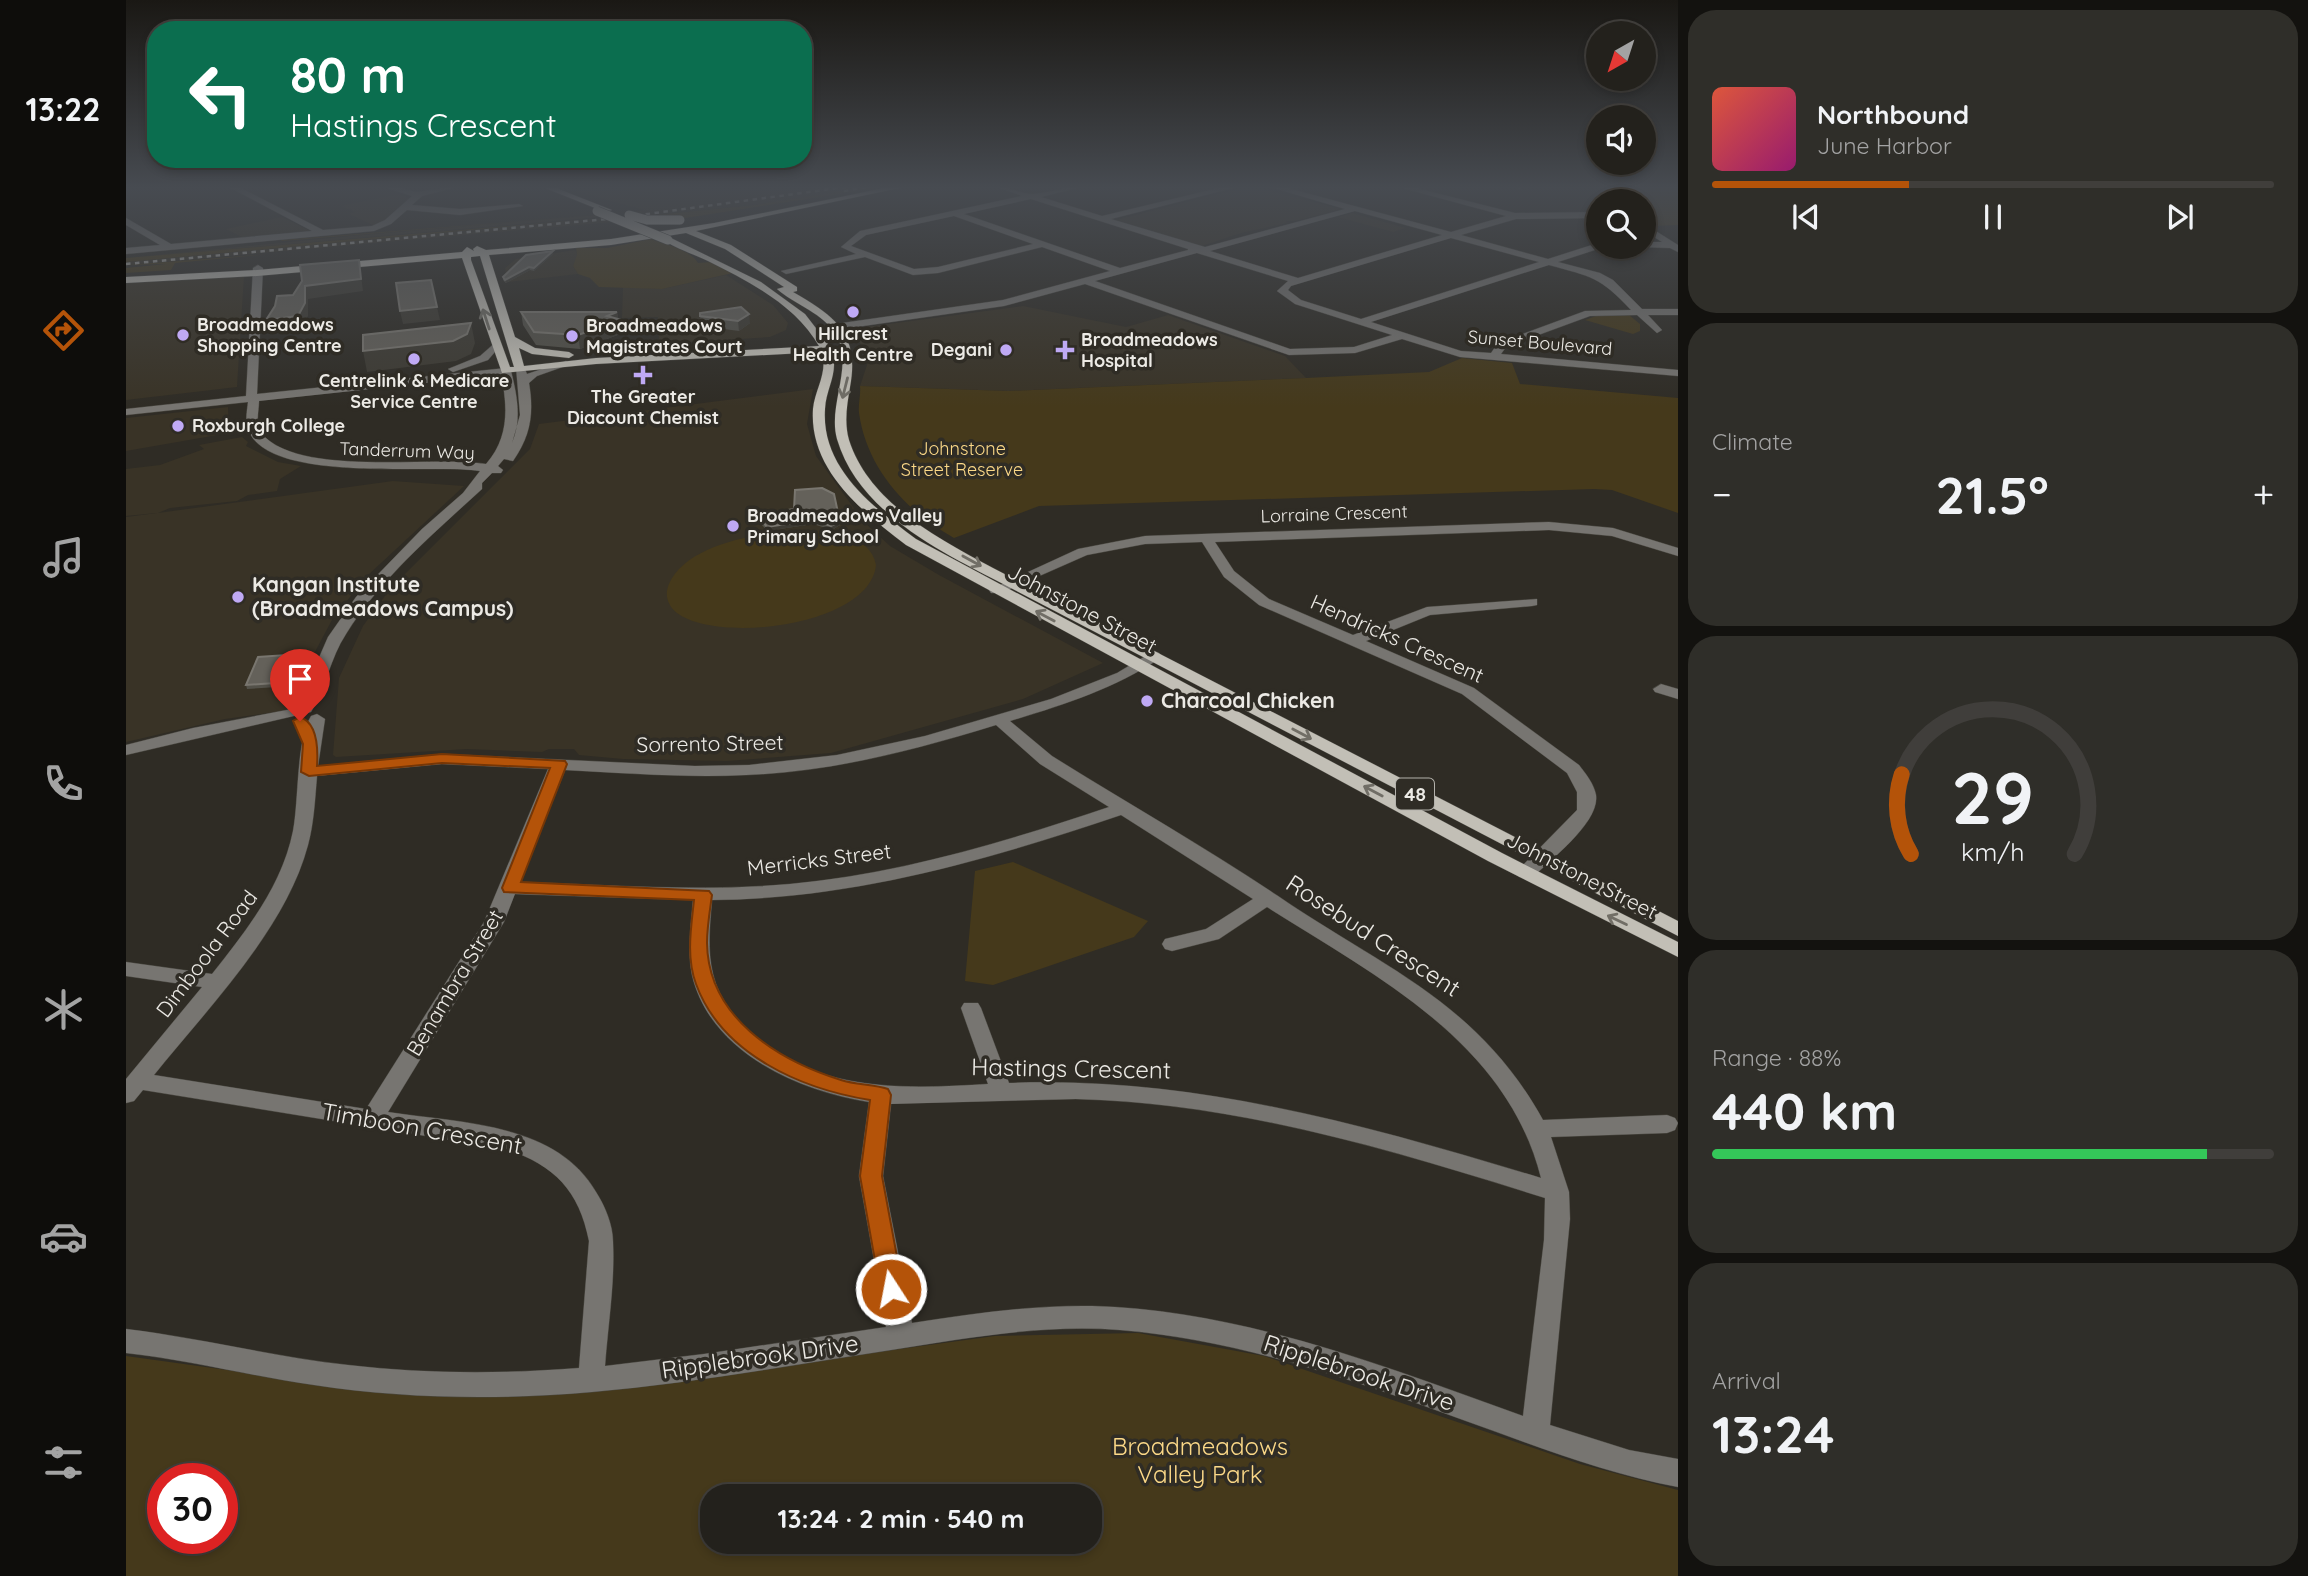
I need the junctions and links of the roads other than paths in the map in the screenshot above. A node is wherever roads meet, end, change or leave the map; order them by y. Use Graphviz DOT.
graph roads {
  1 [pos="382,260"];
  2 [pos="475,260"];
  3 [pos="478,260"];
  4 [pos="504,260"];
  5 [pos="710,260"];
  6 [pos="727,260"];
  7 [pos="748,260"];
  8 [pos="842,260"];
  9 [pos="877,260"];
  10 [pos="981,260"];
  11 [pos="1087,260"];
  12 [pos="1163,260"];
  13 [pos="1229,260"];
  14 [pos="1370,260"];
  15 [pos="1543,260"];
  16 [pos="1553,260"];
  17 [pos="1548,261"];
  18 [pos="257,270"];
  19 [pos="786,271"];
  20 [pos="1119,271"];
  21 [pos="489,275"];
  22 [pos="126,278"];
  23 [pos="1086,281"];
  24 [pos="1298,281"];
  25 [pos="782,289"];
  26 [pos="794,310"];
  27 [pos="817,311"];
  28 [pos="1638,312"];
  29 [pos="1678,312"];
  30 [pos="1361,322"];
  31 [pos="835,327"];
  32 [pos="814,328"];
  33 [pos="1657,330"];
  34 [pos="800,336"];
  35 [pos="1401,336"];
  36 [pos="786,339"];
  37 [pos="513,340"];
  38 [pos="824,344"];
  39 [pos="847,344"];
  40 [pos="495,346"];
  41 [pos="740,346"];
  42 [pos="793,349"];
  43 [pos="673,352"];
  44 [pos="591,356"];
  45 [pos="1493,358"];
  46 [pos="566,364"];
  47 [pos="505,368"];
  48 [pos="520,371"];
  49 [pos="439,372"];
  50 [pos="830,373"];
  51 [pos="1678,373"];
  52 [pos="456,377"];
  53 [pos="511,389"];
  54 [pos="250,397"];
  55 [pos="126,406"];
  56 [pos="126,412"];
  57 [pos="528,419"];
  58 [pos="513,421"];
  59 [pos="491,470"];
  60 [pos="900,516"];
  61 [pos="882,520"];
  62 [pos="1205,537"];
  63 [pos="1678,552"];
  64 [pos="1012,583"];
  65 [pos="996,590"];
  66 [pos="1532,603"];
  67 [pos="1353,641"];
  68 [pos="1143,662"];
  69 [pos="1661,689"];
  70 [pos="1678,694"];
  71 [pos="306,715"];
  72 [pos="998,719"];
  73 [pos="126,750"];
  74 [pos="559,764"];
  75 [pos="309,772"];
  76 [pos="1124,808"];
  77 [pos="1539,859"];
  78 [pos="1526,873"];
  79 [pos="510,888"];
  80 [pos="703,895"];
  81 [pos="1268,898"];
  82 [pos="1678,929"];
  83 [pos="1172,944"];
  84 [pos="1678,950"];
  85 [pos="126,969"];
  86 [pos="217,982"];
  87 [pos="971,1008"];
  88 [pos="132,1088"];
  89 [pos="1001,1091"];
  90 [pos="881,1095"];
  91 [pos="372,1119"];
  92 [pos="1667,1124"];
  93 [pos="1538,1129"];
  94 [pos="1557,1192"];
  95 [pos="126,1332"];
  96 [pos="901,1336"];
  97 [pos="126,1341"];
  98 [pos="158,1344"];
  99 [pos="591,1380"];
  100 [pos="1535,1433"];
  101 [pos="1678,1473"];
  1 -- 18 [label="main road"];
  40 -- 2 [label="main road, one-way"];
  3 -- 21 [label="main road"];
  4 -- 21 [label="main road"];
  5 -- 26 [label="main road, Johnstone Street / 48, bridge"];
  6 -- 25 [label="main road, bridge"];
  7 -- 27 [label="main road"];
  8 -- 19 [label="street"];
  9 -- 10 [label="street"];
  11 -- 20 [label="street"];
  12 -- 20 [label="street"];
  13 -- 24 [label="street"];
  14 -- 24 [label="street"];
  15 -- 17 [label="street"];
  16 -- 17 [label="street"];
  17 -- 28 [label="street"];
  17 -- 30 [label="street"];
  18 -- 22 [label="main road"];
  18 -- 54 [label="street, Tanderrum Way"];
  20 -- 23 [label="street"];
  21 -- 37 [label="main road"];
  23 -- 31 [label="street"];
  23 -- 35 [label="street"];
  24 -- 30 [label="street, Sunset Boulevard"];
  25 -- 26 [label="main road"];
  25 -- 27 [label="main road"];
  26 -- 32 [label="main road, Johnstone Street / 48"];
  27 -- 31 [label="main road"];
  28 -- 29 [label="street"];
  28 -- 33 [label="street"];
  28 -- 45 [label="street"];
  30 -- 35 [label="street, Sunset Boulevard"];
  31 -- 39 [label="main road"];
  32 -- 34 [label="main road"];
  32 -- 38 [label="main road, Johnstone Street / 48"];
  35 -- 45 [label="street, Sunset Boulevard"];
  36 -- 41 [label="main road"];
  37 -- 44 [label="main road"];
  37 -- 48 [label="main road"];
  38 -- 39 [label="main road"];
  38 -- 41 [label="main road"];
  38 -- 42 [label="main road"];
  38 -- 50 [label="main road, Johnstone Street / 48"];
  39 -- 60 [label="main road, Johnstone Street / 48, one-way"];
  40 -- 47 [label="main road"];
  40 -- 49 [label="street"];
  41 -- 43 [label="main road"];
  42 -- 43 [label="main road"];
  42 -- 50 [label="main road"];
  43 -- 44 [label="main road"];
  43 -- 46 [label="main road"];
  44 -- 48 [label="main road"];
  45 -- 51 [label="street, Sunset Boulevard"];
  46 -- 48 [label="street"];
  47 -- 48 [label="main road"];
  47 -- 49 [label="street"];
  47 -- 52 [label="street"];
  47 -- 53 [label="street"];
  48 -- 57 [label="street"];
  49 -- 54 [label="street"];
  50 -- 61 [label="main road, Johnstone Street / 48"];
  52 -- 53 [label="street"];
  52 -- 54 [label="street"];
  53 -- 58 [label="street"];
  54 -- 55 [label="street"];
  54 -- 56 [label="street"];
  54 -- 59 [label="street, Tanderrum Way"];
  57 -- 58 [label="street"];
  57 -- 59 [label="street"];
  58 -- 59 [label="street"];
  59 -- 71 [label="street"];
  60 -- 61 [label="main road"];
  60 -- 64 [label="main road, Johnstone Street / 48, one-way"];
  61 -- 65 [label="main road, Johnstone Street / 48"];
  62 -- 63 [label="street, Lorraine Crescent"];
  62 -- 64 [label="street, Lorraine Crescent"];
  62 -- 67 [label="street, Hendricks Crescent"];
  64 -- 65 [label="street, Lorraine Crescent"];
  64 -- 68 [label="main road, Johnstone Street / 48"];
  68 -- 65 [label="main road, Johnstone Street / 48, one-way"];
  66 -- 67 [label="street"];
  67 -- 77 [label="street, Hendricks Crescent"];
  68 -- 72 [label="street, Sorrento Street"];
  68 -- 77 [label="main road, Johnstone Street / 48, one-way"];
  78 -- 68 [label="main road, Johnstone Street / 48, one-way"];
  69 -- 70 [label="street"];
  71 -- 73 [label="street"];
  71 -- 75 [label="street, Dimboola Road"];
  72 -- 74 [label="street, Sorrento Street"];
  72 -- 76 [label="street, Rosebud Crescent"];
  74 -- 75 [label="street, Sorrento Street"];
  74 -- 79 [label="street, Benambra Street"];
  75 -- 86 [label="street, Dimboola Road"];
  76 -- 80 [label="street, Merricks Street"];
  76 -- 81 [label="street, Rosebud Crescent"];
  77 -- 78 [label="street, Hendricks Crescent"];
  77 -- 82 [label="main road, Johnstone Street / 48"];
  84 -- 78 [label="main road, Johnstone Street / 48, one-way"];
  79 -- 80 [label="street, Merricks Street"];
  79 -- 91 [label="street, Benambra Street"];
  80 -- 90 [label="street, Hastings Crescent"];
  81 -- 83 [label="street"];
  81 -- 93 [label="street, Rosebud Crescent"];
  85 -- 86 [label="street"];
  86 -- 88 [label="street, Dimboola Road"];
  87 -- 89 [label="street"];
  88 -- 91 [label="street, Timboon Crescent"];
  89 -- 90 [label="street, Hastings Crescent"];
  89 -- 94 [label="street, Hastings Crescent"];
  90 -- 96 [label="street"];
  91 -- 99 [label="street, Timboon Crescent"];
  92 -- 93 [label="street"];
  93 -- 94 [label="street, Rosebud Crescent"];
  94 -- 100 [label="street, Rosebud Crescent"];
  95 -- 98 [label="street, Ripplebrook Drive"];
  96 -- 99 [label="street, Ripplebrook Drive"];
  96 -- 100 [label="street, Ripplebrook Drive"];
  97 -- 98 [label="street, Ripplebrook Drive"];
  98 -- 99 [label="street, Ripplebrook Drive"];
  100 -- 101 [label="street, Ripplebrook Drive"];
}
